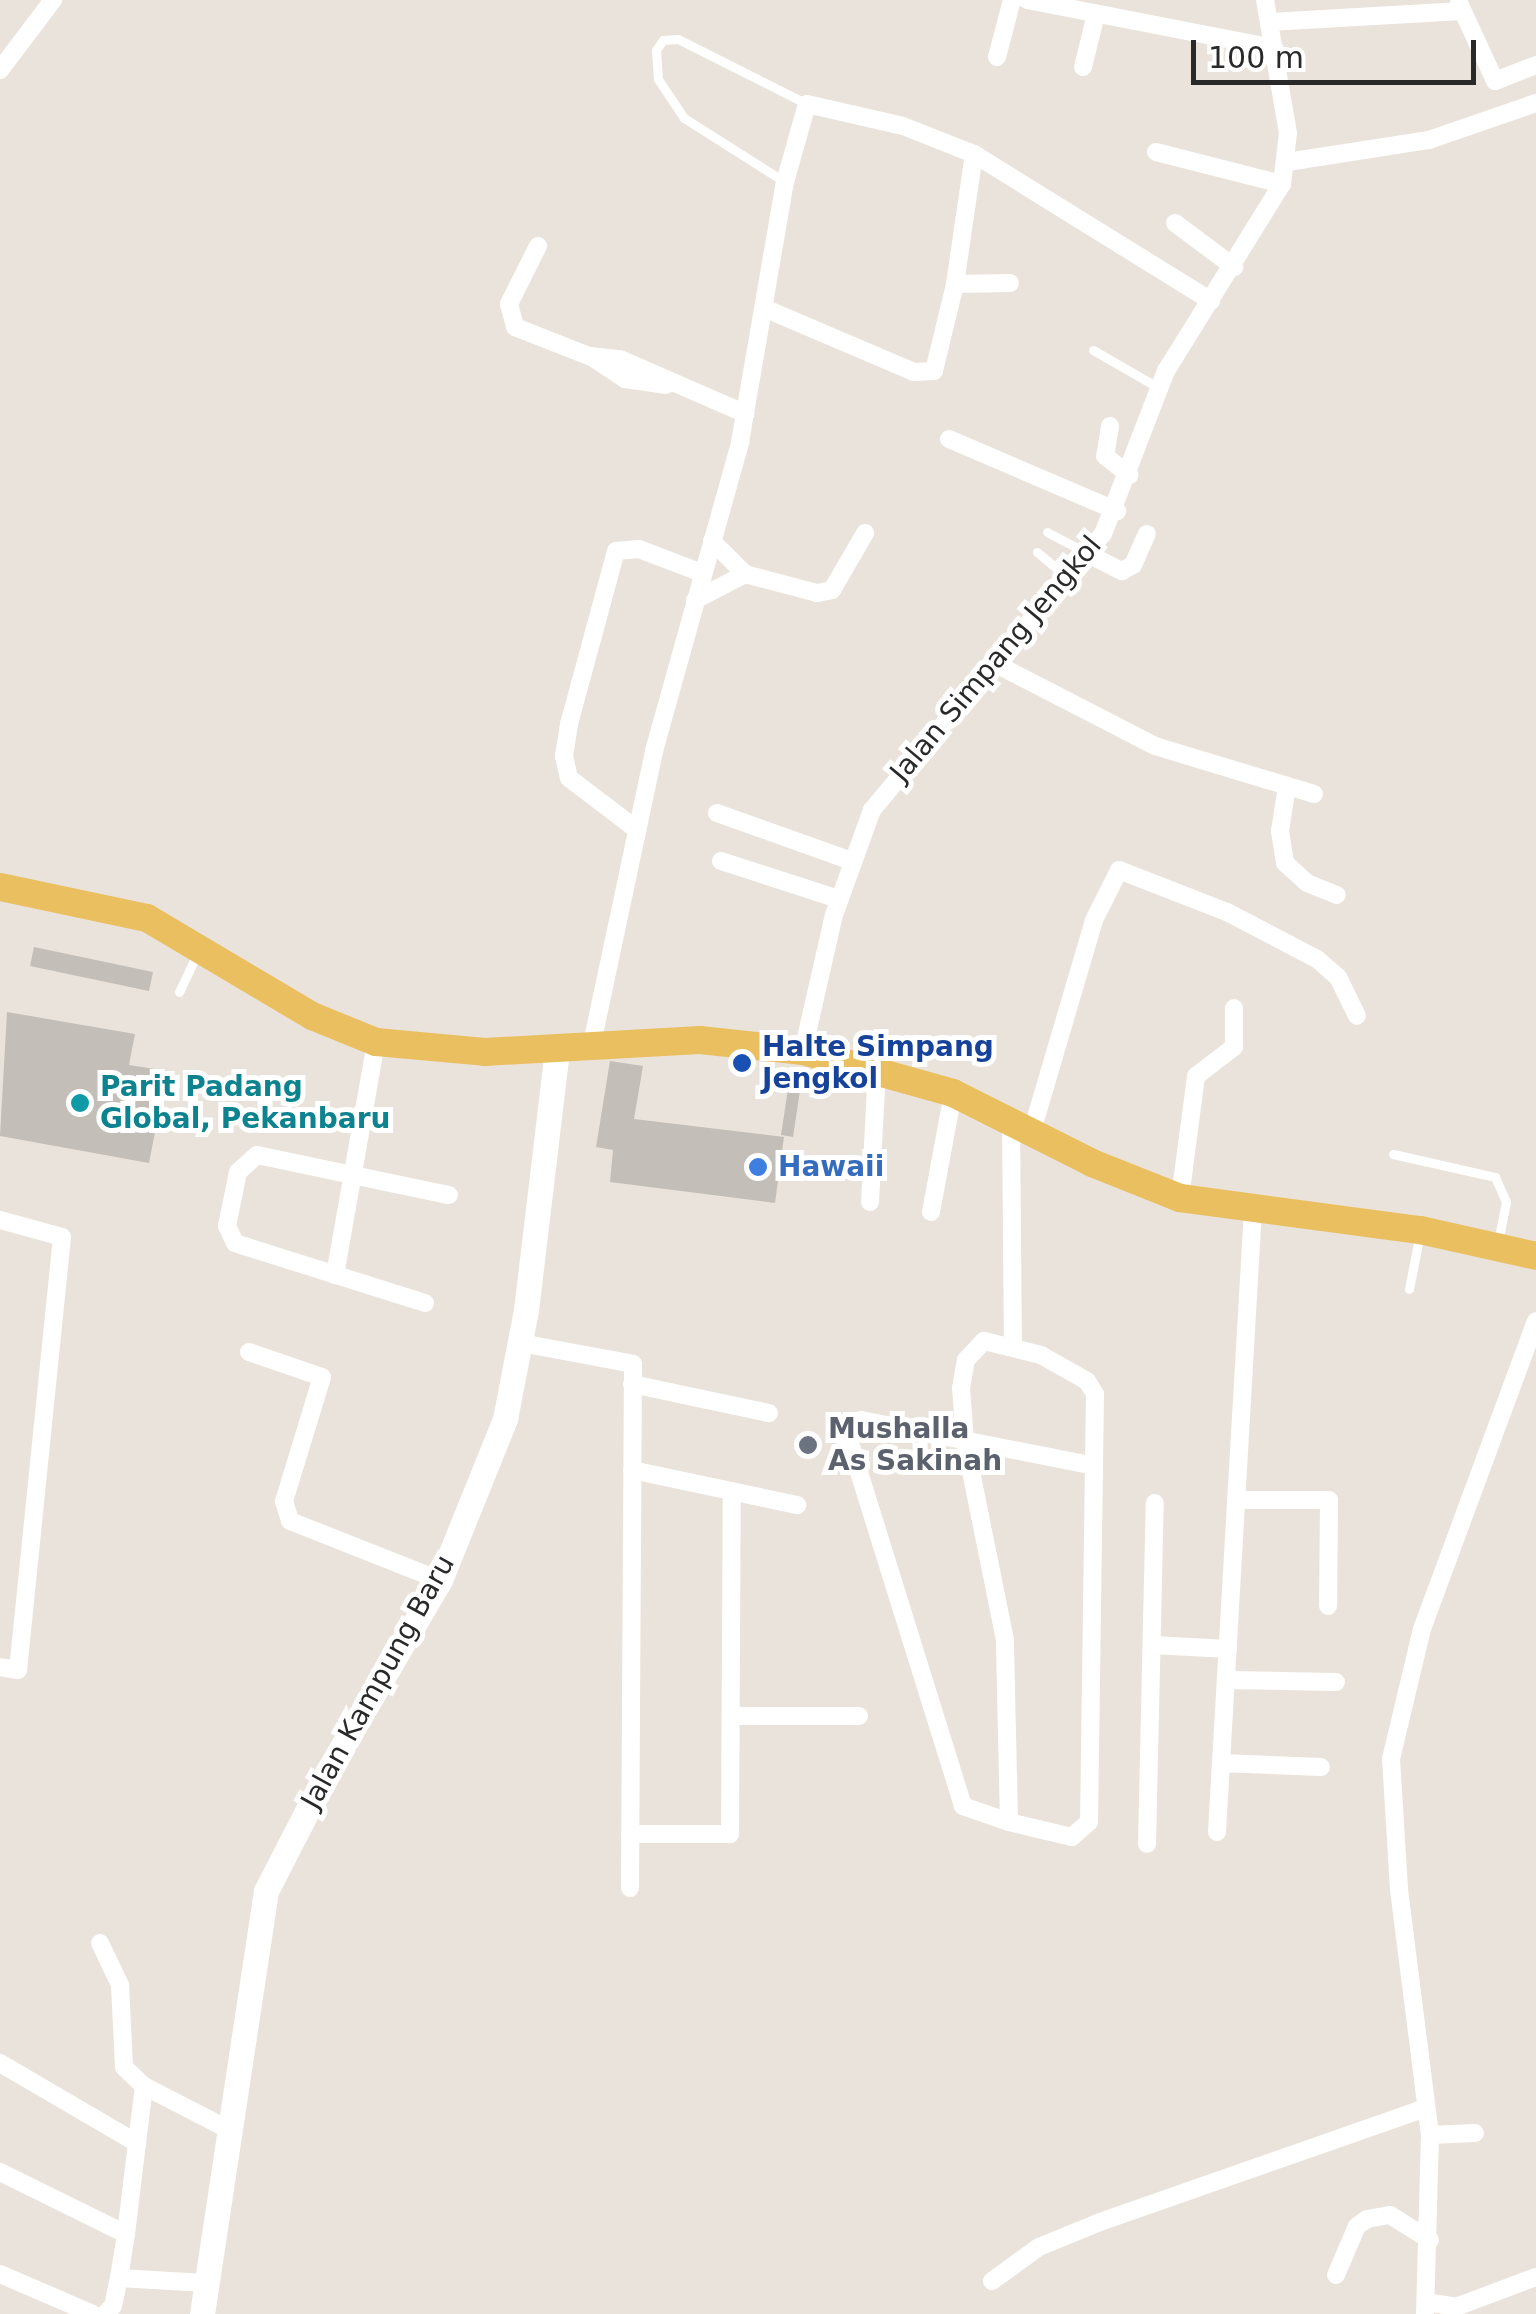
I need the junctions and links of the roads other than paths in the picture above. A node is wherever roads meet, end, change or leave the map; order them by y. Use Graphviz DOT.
graph roads {
  1 [pos="53,0"];
  2 [pos="1012,0"];
  3 [pos="1027,0"];
  4 [pos="1265,0"];
  5 [pos="1460,6"];
  6 [pos="1339,9"];
  7 [pos="1096,14"];
  8 [pos="1269,22"];
  9 [pos="1274,48"];
  10 [pos="997,57"];
  11 [pos="1536,65"];
  12 [pos="1083,68"];
  13 [pos="0,70"];
  14 [pos="1536,102"];
  15 [pos="807,104"];
  16 [pos="1156,152"];
  17 [pos="974,154"];
  18 [pos="1287,162"];
  19 [pos="785,182"];
  20 [pos="1282,184"];
  21 [pos="1175,223"];
  22 [pos="538,246"];
  23 [pos="1234,267"];
  24 [pos="1010,283"];
  25 [pos="955,284"];
  26 [pos="1211,301"];
  27 [pos="764,308"];
  28 [pos="1093,350"];
  29 [pos="1159,388"];
  30 [pos="746,414"];
  31 [pos="1110,426"];
  32 [pos="949,439"];
  33 [pos="1130,475"];
  34 [pos="1116,512"];
  35 [pos="1047,532"];
  36 [pos="865,533"];
  37 [pos="1147,534"];
  38 [pos="712,541"];
  39 [pos="1037,552"];
  40 [pos="1090,554"];
  41 [pos="702,573"];
  42 [pos="744,574"];
  43 [pos="1070,580"];
  44 [pos="695,600"];
  45 [pos="996,664"];
  46 [pos="1287,786"];
  47 [pos="1314,794"];
  48 [pos="717,813"];
  49 [pos="636,829"];
  50 [pos="721,861"];
  51 [pos="852,861"];
  52 [pos="0,886"];
  53 [pos="1337,895"];
  54 [pos="839,899"];
  55 [pos="201,945"];
  56 [pos="179,992"];
  57 [pos="1234,1008"];
  58 [pos="1357,1016"];
  59 [pos="376,1042"];
  60 [pos="591,1048"];
  61 [pos="557,1051"];
  62 [pos="804,1051"];
  63 [pos="876,1068"];
  64 [pos="953,1093"];
  65 [pos="1022,1126"];
  66 [pos="1393,1154"];
  67 [pos="356,1173"];
  68 [pos="449,1195"];
  69 [pos="1180,1198"];
  70 [pos="870,1202"];
  71 [pos="1253,1210"];
  72 [pos="930,1212"];
  73 [pos="0,1220"];
  74 [pos="1420,1230"];
  75 [pos="1498,1245"];
  76 [pos="1536,1256"];
  77 [pos="335,1274"];
  78 [pos="1409,1289"];
  79 [pos="425,1302"];
  80 [pos="1536,1321"];
  81 [pos="521,1343"];
  82 [pos="1012,1343"];
  83 [pos="250,1352"];
  84 [pos="632,1384"];
  85 [pos="769,1413"];
  86 [pos="965,1442"];
  87 [pos="1091,1466"];
  88 [pos="632,1470"];
  89 [pos="732,1491"];
  90 [pos="1236,1500"];
  91 [pos="1154,1503"];
  92 [pos="797,1505"];
  93 [pos="440,1580"];
  94 [pos="1328,1606"];
  95 [pos="1153,1645"];
  96 [pos="1228,1649"];
  97 [pos="0,1666"];
  98 [pos="1226,1680"];
  99 [pos="1336,1682"];
  100 [pos="731,1716"];
  101 [pos="859,1716"];
  102 [pos="1221,1763"];
  103 [pos="1321,1768"];
  104 [pos="1008,1822"];
  105 [pos="1217,1832"];
  106 [pos="630,1834"];
  107 [pos="1148,1844"];
  108 [pos="630,1888"];
  109 [pos="100,1943"];
  110 [pos="0,2063"];
  111 [pos="144,2086"];
  112 [pos="1426,2108"];
  113 [pos="233,2132"];
  114 [pos="1475,2133"];
  115 [pos="1430,2136"];
  116 [pos="138,2143"];
  117 [pos="0,2172"];
  118 [pos="126,2234"];
  119 [pos="1430,2240"];
  120 [pos="0,2274"];
  121 [pos="1336,2275"];
  122 [pos="1536,2277"];
  123 [pos="119,2278"];
  124 [pos="992,2281"];
  125 [pos="205,2283"];
  126 [pos="1425,2308"];
  127 [pos="92,2314"];
  128 [pos="105,2314"];
  129 [pos="202,2314"];
  1 -- 13 [label="street"];
  2 -- 10 [label="street"];
  3 -- 7 [label="street"];
  4 -- 8 [label="street, Jalan Simpang Jengkol"];
  5 -- 6 [label="street"];
  5 -- 11 [label="street"];
  6 -- 8 [label="street"];
  7 -- 9 [label="street"];
  7 -- 12 [label="street"];
  8 -- 9 [label="street, Jalan Simpang Jengkol"];
  9 -- 18 [label="street, Jalan Simpang Jengkol"];
  14 -- 18 [label="street"];
  15 -- 17 [label="street"];
  15 -- 19 [label="street"];
  15 -- 19 [label="lane"];
  16 -- 20 [label="street"];
  17 -- 25 [label="street"];
  17 -- 26 [label="street"];
  18 -- 20 [label="street, Jalan Simpang Jengkol"];
  19 -- 27 [label="street"];
  20 -- 23 [label="street, Jalan Simpang Jengkol"];
  21 -- 23 [label="street"];
  22 -- 30 [label="street"];
  23 -- 26 [label="street, Jalan Simpang Jengkol"];
  24 -- 25 [label="street"];
  25 -- 27 [label="street"];
  26 -- 29 [label="street, Jalan Simpang Jengkol"];
  27 -- 30 [label="street"];
  28 -- 29 [label="lane"];
  29 -- 33 [label="street, Jalan Simpang Jengkol"];
  30 -- 38 [label="street"];
  31 -- 33 [label="street"];
  32 -- 34 [label="street"];
  33 -- 34 [label="street, Jalan Simpang Jengkol"];
  34 -- 40 [label="street, Jalan Simpang Jengkol"];
  35 -- 40 [label="lane"];
  36 -- 42 [label="street"];
  37 -- 40 [label="street"];
  38 -- 41 [label="street"];
  38 -- 42 [label="street"];
  39 -- 43 [label="lane"];
  40 -- 43 [label="street, Jalan Simpang Jengkol"];
  41 -- 44 [label="street"];
  41 -- 49 [label="street"];
  42 -- 44 [label="street"];
  43 -- 45 [label="street, Jalan Simpang Jengkol"];
  44 -- 49 [label="street"];
  45 -- 46 [label="street"];
  45 -- 51 [label="street, Jalan Simpang Jengkol"];
  46 -- 47 [label="street"];
  46 -- 53 [label="street"];
  48 -- 51 [label="street"];
  49 -- 60 [label="street"];
  50 -- 54 [label="street"];
  51 -- 54 [label="street, Jalan Simpang Jengkol"];
  52 -- 55 [label="main road"];
  54 -- 62 [label="street, Jalan Simpang Jengkol"];
  55 -- 56 [label="lane"];
  55 -- 59 [label="main road"];
  57 -- 69 [label="street"];
  58 -- 65 [label="street"];
  59 -- 61 [label="main road"];
  59 -- 67 [label="street"];
  60 -- 61 [label="main road"];
  60 -- 62 [label="main road"];
  61 -- 81 [label="street, Jalan Kampung Baru"];
  62 -- 63 [label="main road"];
  63 -- 64 [label="main road"];
  63 -- 70 [label="street"];
  64 -- 65 [label="main road"];
  64 -- 72 [label="street"];
  65 -- 69 [label="main road"];
  65 -- 82 [label="street"];
  66 -- 75 [label="lane"];
  67 -- 68 [label="street"];
  67 -- 77 [label="street"];
  67 -- 77 [label="street"];
  69 -- 71 [label="main road"];
  71 -- 74 [label="main road"];
  71 -- 90 [label="street"];
  73 -- 97 [label="street"];
  74 -- 75 [label="main road"];
  74 -- 78 [label="lane"];
  75 -- 76 [label="main road"];
  77 -- 79 [label="street"];
  80 -- 112 [label="street"];
  81 -- 84 [label="street"];
  81 -- 93 [label="street, Jalan Kampung Baru"];
  82 -- 86 [label="street"];
  82 -- 87 [label="street"];
  83 -- 93 [label="street"];
  84 -- 85 [label="street"];
  84 -- 88 [label="street"];
  86 -- 87 [label="street"];
  86 -- 104 [label="street"];
  86 -- 104 [label="street"];
  87 -- 104 [label="street"];
  88 -- 89 [label="street"];
  88 -- 106 [label="street"];
  89 -- 92 [label="street"];
  89 -- 100 [label="street"];
  90 -- 94 [label="street"];
  90 -- 96 [label="street"];
  91 -- 95 [label="street"];
  93 -- 113 [label="street, Jalan Kampung Baru"];
  95 -- 96 [label="street"];
  95 -- 107 [label="street"];
  96 -- 98 [label="street"];
  98 -- 99 [label="street"];
  98 -- 102 [label="street"];
  100 -- 101 [label="street"];
  100 -- 106 [label="street"];
  102 -- 103 [label="street"];
  102 -- 105 [label="street"];
  106 -- 108 [label="street"];
  109 -- 111 [label="street"];
  110 -- 116 [label="street"];
  111 -- 113 [label="street"];
  111 -- 116 [label="street"];
  112 -- 115 [label="street"];
  112 -- 124 [label="street"];
  113 -- 125 [label="street, Jalan Kampung Baru"];
  114 -- 115 [label="street"];
  115 -- 119 [label="street"];
  116 -- 118 [label="street"];
  117 -- 118 [label="street"];
  118 -- 123 [label="street"];
  119 -- 121 [label="street"];
  119 -- 126 [label="street"];
  120 -- 127 [label="street"];
  122 -- 126 [label="street"];
  123 -- 125 [label="street"];
  123 -- 128 [label="street"];
  125 -- 129 [label="street, Jalan Kampung Baru"];
}
